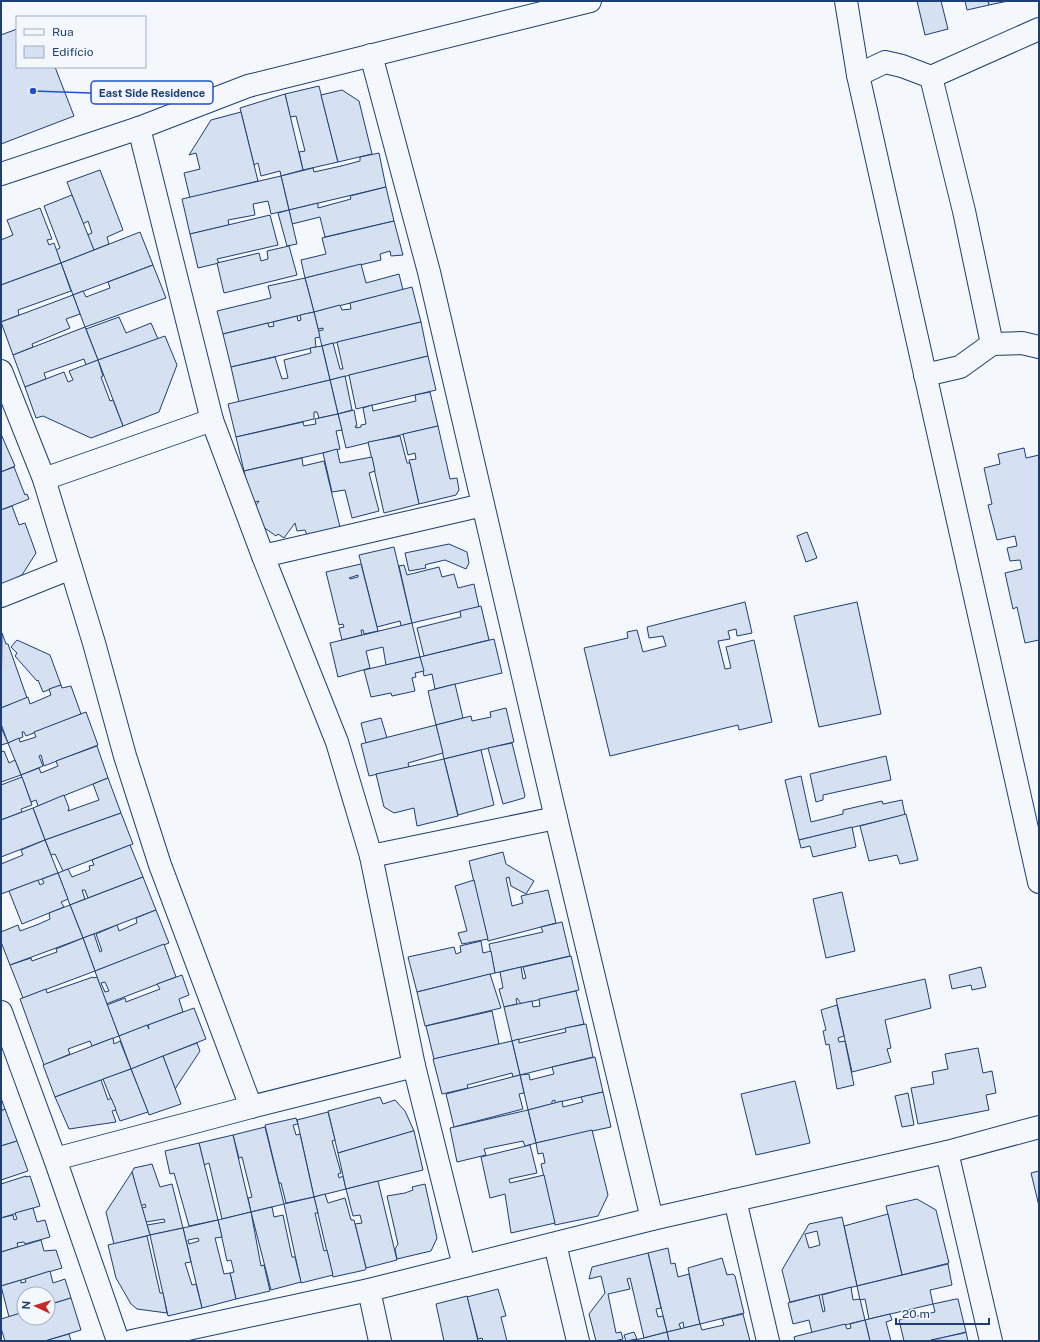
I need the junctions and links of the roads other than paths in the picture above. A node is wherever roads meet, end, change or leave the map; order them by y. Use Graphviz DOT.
graph roads {
  1 [pos="590,1"];
  2 [pos="846,1"];
  3 [pos="1039,29"];
  4 [pos="371,55"];
  5 [pos="858,75"];
  6 [pos="930,77"];
  7 [pos="139,128"];
  8 [pos="1,174"];
  9 [pos="992,344"];
  10 [pos="1039,347"];
  11 [pos="1,371"];
  12 [pos="925,375"];
  13 [pos="212,420"];
  14 [pos="44,479"];
  15 [pos="483,505"];
  16 [pos="262,556"];
  17 [pos="71,568"];
  18 [pos="1,596"];
  19 [pos="556,818"];
  20 [pos="371,856"];
  21 [pos="1039,882"];
  22 [pos="1,1012"];
  23 [pos="414,1066"];
  24 [pos="251,1107"];
  25 [pos="1039,1128"];
  26 [pos="947,1152"];
  27 [pos="55,1159"];
  28 [pos="735,1200"];
  29 [pos="652,1219"];
  30 [pos="555,1244"];
  31 [pos="464,1266"];
  32 [pos="369,1290"];
  33 [pos="118,1341"];
  34 [pos="132,1341"];
  35 [pos="380,1341"];
  36 [pos="578,1341"];
  37 [pos="768,1341"];
  38 [pos="991,1341"];
  1 -- 4 [label="street"];
  2 -- 5 [label="street"];
  3 -- 6 [label="street"];
  4 -- 7 [label="street"];
  4 -- 15 [label="street"];
  5 -- 6 [label="street"];
  5 -- 12 [label="street"];
  6 -- 9 [label="street"];
  7 -- 8 [label="street"];
  7 -- 13 [label="street"];
  9 -- 10 [label="street"];
  9 -- 12 [label="street"];
  11 -- 14 [label="street"];
  12 -- 21 [label="street"];
  13 -- 14 [label="street"];
  13 -- 16 [label="street"];
  14 -- 17 [label="street"];
  15 -- 16 [label="street"];
  15 -- 19 [label="street"];
  16 -- 20 [label="street"];
  17 -- 18 [label="street"];
  17 -- 24 [label="street"];
  19 -- 20 [label="street"];
  19 -- 29 [label="street"];
  20 -- 23 [label="street"];
  22 -- 27 [label="street"];
  23 -- 24 [label="street"];
  23 -- 31 [label="street"];
  24 -- 27 [label="street"];
  25 -- 26 [label="street"];
  26 -- 28 [label="street"];
  26 -- 38 [label="street"];
  27 -- 33 [label="street"];
  28 -- 29 [label="street"];
  28 -- 37 [label="street"];
  29 -- 30 [label="street"];
  30 -- 31 [label="street"];
  30 -- 36 [label="street"];
  31 -- 32 [label="street"];
  32 -- 34 [label="street"];
  32 -- 35 [label="street"];
}
